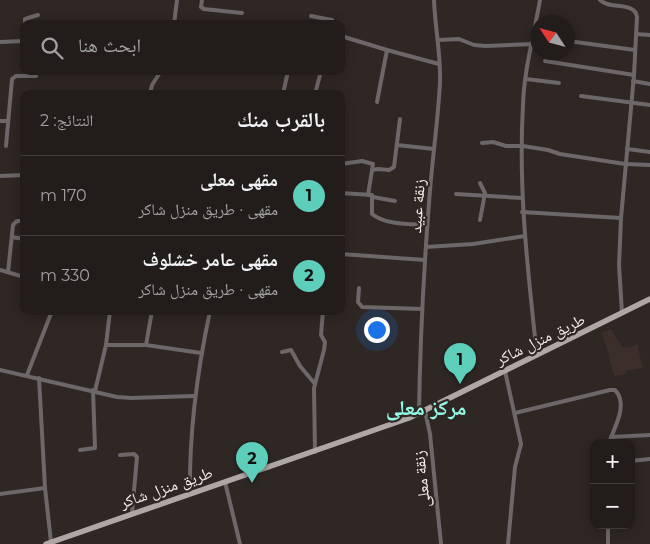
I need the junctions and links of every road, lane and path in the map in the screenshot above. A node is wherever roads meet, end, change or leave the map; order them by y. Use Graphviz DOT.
graph roads {
  1 [pos="177,0"];
  2 [pos="202,0"];
  3 [pos="428,0"];
  4 [pos="540,0"];
  5 [pos="600,0"];
  6 [pos="434,1"];
  7 [pos="242,13"];
  8 [pos="38,15"];
  9 [pos="538,15"];
  10 [pos="311,16"];
  11 [pos="25,20"];
  12 [pos="174,20"];
  13 [pos="332,20"];
  14 [pos="636,34"];
  15 [pos="650,35"];
  16 [pos="345,37"];
  17 [pos="438,40"];
  18 [pos="20,41"];
  19 [pos="0,42"];
  20 [pos="575,42"];
  21 [pos="530,44"];
  22 [pos="387,50"];
  23 [pos="635,50"];
  24 [pos="530,59"];
  25 [pos="545,61"];
  26 [pos="440,64"];
  27 [pos="159,75"];
  28 [pos="287,75"];
  29 [pos="320,75"];
  30 [pos="634,75"];
  31 [pos="36,76"];
  32 [pos="526,79"];
  33 [pos="633,81"];
  34 [pos="559,83"];
  35 [pos="650,84"];
  36 [pos="152,90"];
  37 [pos="284,90"];
  38 [pos="316,90"];
  39 [pos="581,96"];
  40 [pos="376,102"];
  41 [pos="631,103"];
  42 [pos="650,105"];
  43 [pos="400,119"];
  44 [pos="0,121"];
  45 [pos="8,121"];
  46 [pos="482,143"];
  47 [pos="396,145"];
  48 [pos="6,146"];
  49 [pos="523,146"];
  50 [pos="434,149"];
  51 [pos="626,149"];
  52 [pos="650,152"];
  53 [pos="345,163"];
  54 [pos="625,164"];
  55 [pos="650,166"];
  56 [pos="372,170"];
  57 [pos="20,175"];
  58 [pos="0,176"];
  59 [pos="480,183"];
  60 [pos="345,193"];
  61 [pos="456,194"];
  62 [pos="368,195"];
  63 [pos="485,196"];
  64 [pos="373,197"];
  65 [pos="522,198"];
  66 [pos="395,201"];
  67 [pos="522,212"];
  68 [pos="621,218"];
  69 [pos="480,220"];
  70 [pos="20,221"];
  71 [pos="427,225"];
  72 [pos="525,236"];
  73 [pos="12,237"];
  74 [pos="20,239"];
  75 [pos="426,247"];
  76 [pos="345,254"];
  77 [pos="425,260"];
  78 [pos="0,270"];
  79 [pos="8,272"];
  80 [pos="20,276"];
  81 [pos="359,288"];
  82 [pos="650,299"];
  83 [pos="422,309"];
  84 [pos="622,313"];
  85 [pos="50,315"];
  86 [pos="110,315"];
  87 [pos="151,315"];
  88 [pos="209,315"];
  89 [pos="323,315"];
  90 [pos="106,345"];
  91 [pos="146,345"];
  92 [pos="282,352"];
  93 [pos="201,353"];
  94 [pos="536,356"];
  95 [pos="0,370"];
  96 [pos="505,371"];
  97 [pos="27,375"];
  98 [pos="39,378"];
  99 [pos="315,384"];
  100 [pos="94,390"];
  101 [pos="194,396"];
  102 [pos="422,413"];
  103 [pos="516,413"];
  104 [pos="650,436"];
  105 [pos="611,437"];
  106 [pos="80,450"];
  107 [pos="315,452"];
  108 [pos="120,455"];
  109 [pos="650,459"];
  110 [pos="635,461"];
  111 [pos="225,482"];
  112 [pos="45,488"];
  113 [pos="0,494"];
  114 [pos="190,494"];
  115 [pos="132,513"];
  116 [pos="608,529"];
  117 [pos="48,543"];
  118 [pos="240,544"];
  119 [pos="441,544"];
  120 [pos="508,544"];
  121 [pos="608,544"];
  1 -- 12 [label="street"];
  2 -- 7 [label="street"];
  3 -- 6 [label="street"];
  4 -- 9 [label="street"];
  5 -- 14 [label="street"];
  6 -- 17 [label="street, زنقة عبيد"];
  8 -- 11 [label="street"];
  10 -- 13 [label="street"];
  14 -- 15 [label="street"];
  14 -- 23 [label="street"];
  16 -- 22 [label="street"];
  17 -- 21 [label="street"];
  17 -- 26 [label="street, زنقة عبيد"];
  18 -- 19 [label="street"];
  20 -- 23 [label="street"];
  22 -- 26 [label="street"];
  22 -- 40 [label="street"];
  23 -- 30 [label="street"];
  24 -- 32 [label="street"];
  25 -- 30 [label="street"];
  26 -- 50 [label="street, زنقة عبيد"];
  27 -- 36 [label="street"];
  28 -- 37 [label="street"];
  29 -- 38 [label="street"];
  30 -- 33 [label="street"];
  31 -- 45 [label="street"];
  32 -- 34 [label="street"];
  32 -- 49 [label="street"];
  33 -- 35 [label="street"];
  33 -- 41 [label="street"];
  39 -- 41 [label="street"];
  41 -- 42 [label="street"];
  41 -- 51 [label="street"];
  43 -- 47 [label="street"];
  44 -- 45 [label="street"];
  45 -- 48 [label="street"];
  46 -- 49 [label="street"];
  47 -- 50 [label="street"];
  47 -- 56 [label="street"];
  49 -- 54 [label="street"];
  49 -- 65 [label="street"];
  50 -- 71 [label="street, زنقة عبيد"];
  51 -- 52 [label="street"];
  51 -- 54 [label="street"];
  53 -- 56 [label="street"];
  54 -- 55 [label="street"];
  54 -- 68 [label="street"];
  56 -- 62 [label="street"];
  57 -- 58 [label="street"];
  59 -- 63 [label="street"];
  60 -- 62 [label="street"];
  61 -- 63 [label="street"];
  62 -- 64 [label="street"];
  63 -- 65 [label="street"];
  63 -- 69 [label="street"];
  64 -- 66 [label="street"];
  64 -- 71 [label="street"];
  65 -- 67 [label="street"];
  67 -- 68 [label="street"];
  67 -- 72 [label="street"];
  68 -- 84 [label="street"];
  70 -- 73 [label="street"];
  71 -- 75 [label="street, زنقة عبيد"];
  72 -- 75 [label="street"];
  72 -- 94 [label="street"];
  73 -- 74 [label="street"];
  73 -- 79 [label="street"];
  75 -- 77 [label="street, زنقة عبيد"];
  76 -- 77 [label="street"];
  77 -- 83 [label="street, زنقة عبيد"];
  78 -- 79 [label="street"];
  79 -- 80 [label="street"];
  81 -- 83 [label="street"];
  82 -- 84 [label="main road, طريق منزل شاكر"];
  83 -- 102 [label="street, زنقة عبيد"];
  84 -- 94 [label="main road, طريق منزل شاكر"];
  85 -- 97 [label="street"];
  86 -- 90 [label="street"];
  87 -- 91 [label="street"];
  88 -- 93 [label="street"];
  89 -- 99 [label="street"];
  90 -- 91 [label="street"];
  90 -- 100 [label="street"];
  91 -- 93 [label="street"];
  92 -- 99 [label="street"];
  93 -- 101 [label="street"];
  94 -- 96 [label="main road, طريق منزل شاكر"];
  95 -- 97 [label="street"];
  96 -- 102 [label="main road, طريق منزل شاكر"];
  96 -- 103 [label="street"];
  97 -- 98 [label="street"];
  98 -- 100 [label="street"];
  98 -- 112 [label="street"];
  99 -- 107 [label="street"];
  100 -- 101 [label="street"];
  100 -- 106 [label="street"];
  101 -- 114 [label="street"];
  102 -- 107 [label="main road, طريق منزل شاكر"];
  102 -- 119 [label="street, زنقة معلى"];
  103 -- 105 [label="street"];
  103 -- 120 [label="street"];
  104 -- 105 [label="street"];
  107 -- 111 [label="main road, طريق منزل شاكر"];
  108 -- 115 [label="street"];
  109 -- 110 [label="street"];
  111 -- 114 [label="main road, طريق منزل شاكر"];
  111 -- 118 [label="street"];
  112 -- 113 [label="street"];
  112 -- 117 [label="street"];
  114 -- 115 [label="main road, طريق منزل شاكر"];
  115 -- 117 [label="main road, طريق منزل شاكر"];
  116 -- 121 [label="street"];
}
